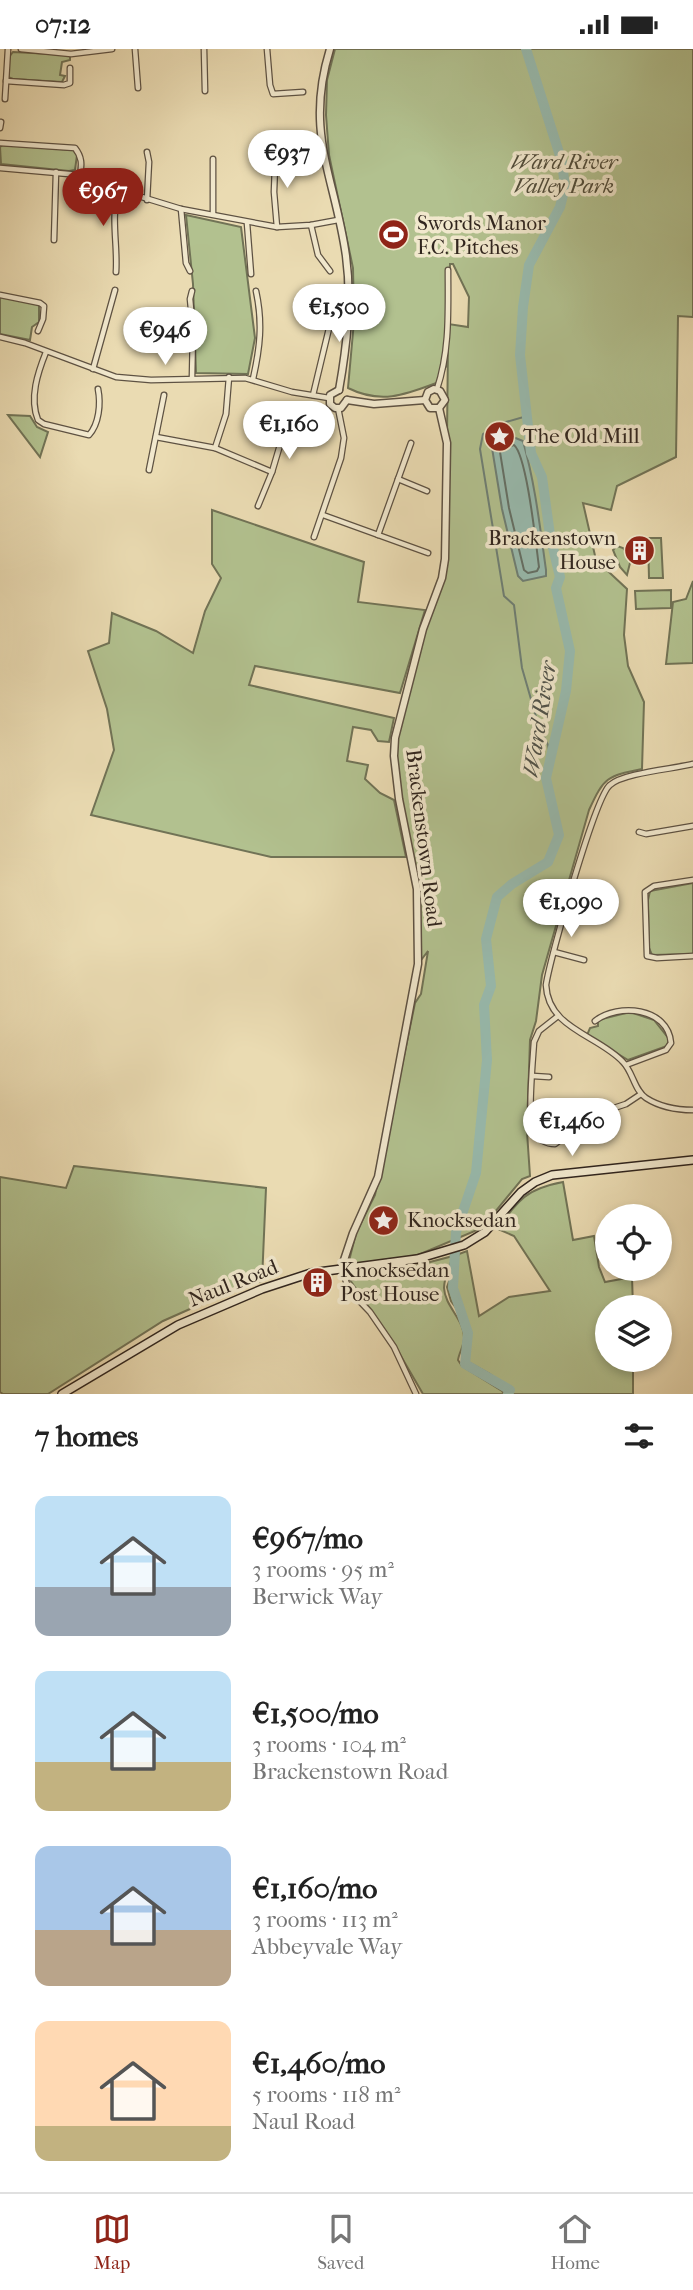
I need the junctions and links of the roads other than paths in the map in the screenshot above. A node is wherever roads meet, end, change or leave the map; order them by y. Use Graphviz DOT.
graph roads {
  1 [pos="8,49"];
  2 [pos="21,49"];
  3 [pos="112,49"];
  4 [pos="135,49"];
  5 [pos="204,49"];
  6 [pos="267,49"];
  7 [pos="330,49"];
  8 [pos="97,50"];
  9 [pos="70,68"];
  10 [pos="6,81"];
  11 [pos="138,88"];
  12 [pos="205,91"];
  13 [pos="303,92"];
  14 [pos="5,99"];
  15 [pos="0,143"];
  16 [pos="147,152"];
  17 [pos="213,159"];
  18 [pos="306,159"];
  19 [pos="0,168"];
  20 [pos="56,172"];
  21 [pos="80,175"];
  22 [pos="119,190"];
  23 [pos="147,200"];
  24 [pos="181,209"];
  25 [pos="213,214"];
  26 [pos="338,220"];
  27 [pos="247,223"];
  28 [pos="311,225"];
  29 [pos="277,227"];
  30 [pos="54,240"];
  31 [pos="448,270"];
  32 [pos="190,271"];
  33 [pos="330,271"];
  34 [pos="116,272"];
  35 [pos="251,274"];
  36 [pos="332,289"];
  37 [pos="115,290"];
  38 [pos="192,291"];
  39 [pos="256,291"];
  40 [pos="0,295"];
  41 [pos="38,331"];
  42 [pos="0,337"];
  43 [pos="46,352"];
  44 [pos="93,369"];
  45 [pos="229,377"];
  46 [pos="192,379"];
  47 [pos="253,380"];
  48 [pos="98,389"];
  49 [pos="339,390"];
  50 [pos="438,390"];
  51 [pos="164,395"];
  52 [pos="313,395"];
  53 [pos="329,398"];
  54 [pos="347,400"];
  55 [pos="425,400"];
  56 [pos="291,408"];
  57 [pos="338,408"];
  58 [pos="439,408"];
  59 [pos="156,436"];
  60 [pos="411,443"];
  61 [pos="215,448"];
  62 [pos="149,470"];
  63 [pos="272,472"];
  64 [pos="398,479"];
  65 [pos="427,491"];
  66 [pos="258,506"];
  67 [pos="323,515"];
  68 [pos="378,535"];
  69 [pos="314,537"];
  70 [pos="428,553"];
  71 [pos="693,764"];
  72 [pos="693,826"];
  73 [pos="639,832"];
  74 [pos="693,880"];
  75 [pos="554,952"];
  76 [pos="693,956"];
  77 [pos="584,960"];
  78 [pos="558,1016"];
  79 [pos="595,1021"];
  80 [pos="626,1065"];
  81 [pos="533,1076"];
  82 [pos="549,1077"];
  83 [pos="641,1094"];
  84 [pos="693,1110"];
  85 [pos="693,1160"];
  86 [pos="341,1269"];
  87 [pos="62,1394"];
  88 [pos="416,1394"];
  1 -- 10 [label="street"];
  2 -- 8 [label="street"];
  3 -- 8 [label="street"];
  4 -- 11 [label="street"];
  5 -- 12 [label="street"];
  6 -- 13 [label="street"];
  7 -- 26 [label="street"];
  9 -- 10 [label="street"];
  10 -- 14 [label="street"];
  15 -- 21 [label="street"];
  16 -- 23 [label="street"];
  17 -- 25 [label="street"];
  18 -- 29 [label="street"];
  19 -- 20 [label="street"];
  20 -- 21 [label="street"];
  20 -- 30 [label="street"];
  21 -- 22 [label="street"];
  22 -- 23 [label="street"];
  22 -- 34 [label="street"];
  23 -- 24 [label="street"];
  24 -- 25 [label="street"];
  24 -- 32 [label="street"];
  25 -- 27 [label="street"];
  26 -- 28 [label="street"];
  26 -- 49 [label="street"];
  27 -- 29 [label="street"];
  27 -- 35 [label="street"];
  28 -- 29 [label="street"];
  28 -- 33 [label="street"];
  31 -- 50 [label="street"];
  36 -- 52 [label="street"];
  37 -- 44 [label="street"];
  38 -- 46 [label="street"];
  39 -- 47 [label="street"];
  40 -- 41 [label="street"];
  42 -- 43 [label="street"];
  43 -- 44 [label="street"];
  43 -- 48 [label="street"];
  44 -- 46 [label="street"];
  45 -- 46 [label="street"];
  45 -- 47 [label="street"];
  45 -- 61 [label="street"];
  47 -- 52 [label="street"];
  49 -- 53 [label="street"];
  49 -- 54 [label="street"];
  50 -- 55 [label="street"];
  50 -- 58 [label="street"];
  51 -- 59 [label="street"];
  52 -- 53 [label="street"];
  53 -- 57 [label="street"];
  54 -- 55 [label="street"];
  54 -- 57 [label="street"];
  55 -- 58 [label="street"];
  56 -- 63 [label="street"];
  57 -- 67 [label="street"];
  58 -- 86 [label="street, Brackenstown Road"];
  59 -- 61 [label="street"];
  59 -- 62 [label="street"];
  60 -- 64 [label="street"];
  61 -- 63 [label="street"];
  63 -- 66 [label="street"];
  64 -- 65 [label="street"];
  64 -- 68 [label="street"];
  67 -- 68 [label="street"];
  67 -- 69 [label="street"];
  68 -- 70 [label="street"];
  71 -- 75 [label="street"];
  72 -- 73 [label="street"];
  74 -- 76 [label="street"];
  75 -- 77 [label="street"];
  75 -- 78 [label="street"];
  78 -- 80 [label="street"];
  78 -- 81 [label="street"];
  79 -- 80 [label="street"];
  80 -- 83 [label="street"];
  81 -- 82 [label="street"];
  81 -- 83 [label="street"];
  83 -- 84 [label="street"];
  85 -- 86 [label="main road, Naul Road"];
  86 -- 87 [label="main road, Naul Road"];
  86 -- 88 [label="street"];
}
